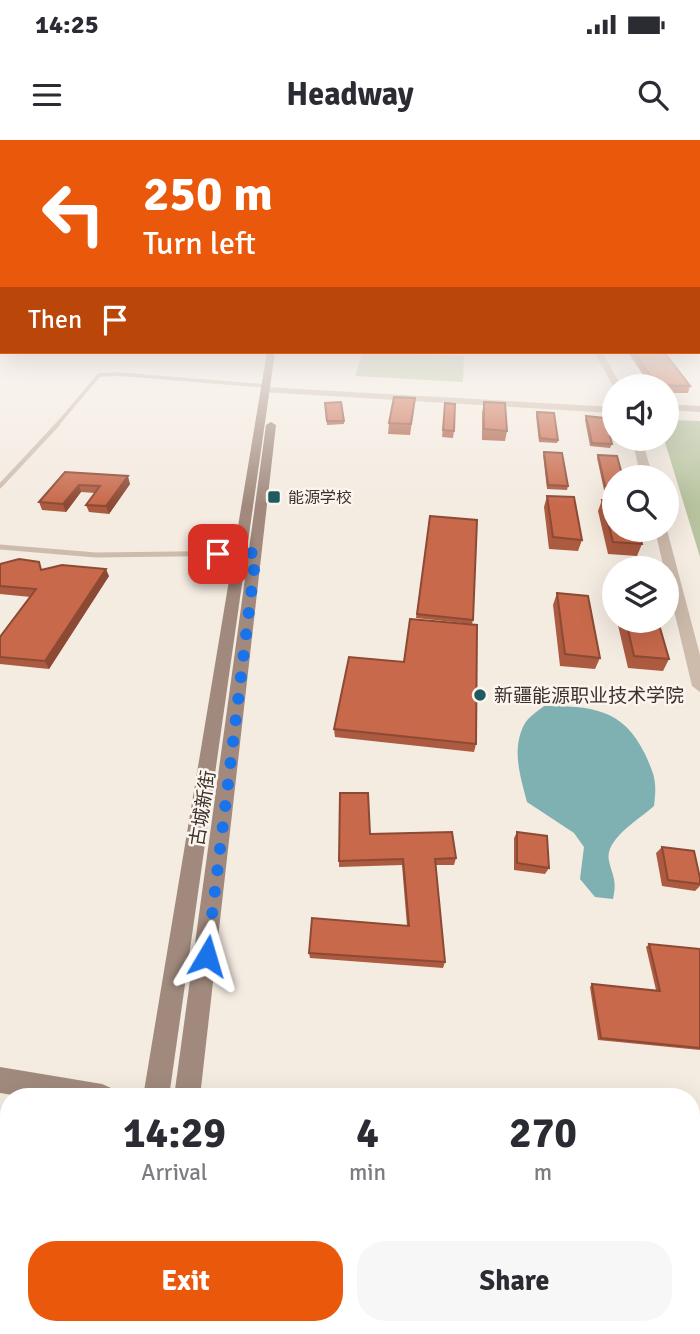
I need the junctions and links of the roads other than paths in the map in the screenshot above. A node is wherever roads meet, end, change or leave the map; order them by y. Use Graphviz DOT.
graph roads {
  1 [pos="83,394"];
  2 [pos="268,394"];
  3 [pos="347,394"];
  4 [pos="679,408"];
  5 [pos="602,409"];
  6 [pos="700,409"];
  7 [pos="679,414"];
  8 [pos="700,415"];
  9 [pos="0,486"];
  10 [pos="663,542"];
  11 [pos="0,547"];
  12 [pos="248,553"];
  13 [pos="700,685"];
  14 [pos="0,1080"];
  15 [pos="48,1088"];
  16 [pos="158,1088"];
  17 [pos="188,1088"];
  1 -- 9 [label="lane"];
  2 -- 12 [label="main road, 古城新街"];
  3 -- 5 [label="street"];
  4 -- 6 [label="street"];
  7 -- 8 [label="street"];
  10 -- 13 [label="street"];
  11 -- 12 [label="lane"];
  12 -- 16 [label="main road, 古城新街"];
  12 -- 17 [label="main road, 古城新街"];
  14 -- 15 [label="main road"];
}
